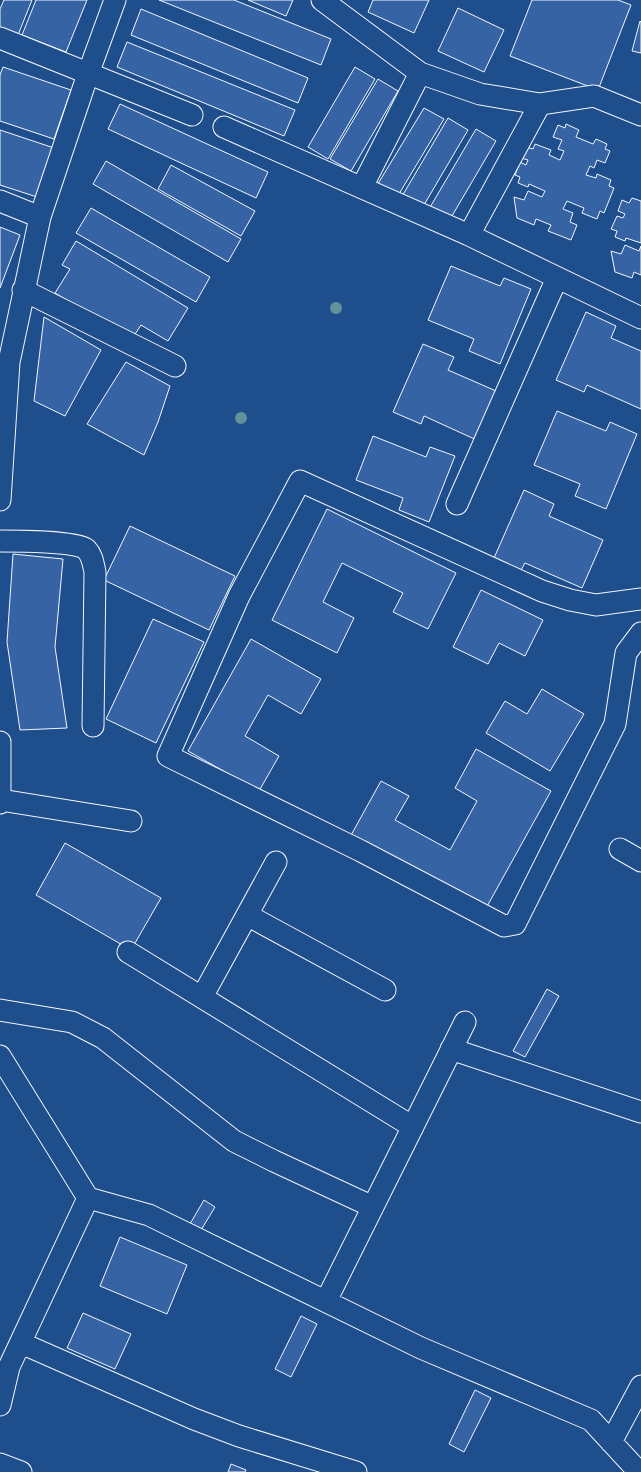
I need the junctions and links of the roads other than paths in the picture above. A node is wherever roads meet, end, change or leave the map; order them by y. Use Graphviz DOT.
graph roads {
  1 [pos="115,0"];
  2 [pos="322,0"];
  3 [pos="0,38"];
  4 [pos="420,73"];
  5 [pos="88,74"];
  6 [pos="540,104"];
  7 [pos="192,115"];
  8 [pos="641,115"];
  9 [pos="224,127"];
  10 [pos="362,187"];
  11 [pos="0,201"];
  12 [pos="40,217"];
  13 [pos="469,235"];
  14 [pos="557,278"];
  15 [pos="24,290"];
  16 [pos="641,318"];
  17 [pos="175,366"];
  18 [pos="0,500"];
  19 [pos="457,504"];
  20 [pos="0,541"];
  21 [pos="641,599"];
  22 [pos="641,633"];
  23 [pos="93,726"];
  24 [pos="0,742"];
  25 [pos="0,802"];
  26 [pos="131,821"];
  27 [pos="620,849"];
  28 [pos="641,861"];
  29 [pos="276,862"];
  30 [pos="247,915"];
  31 [pos="128,952"];
  32 [pos="385,990"];
  33 [pos="202,997"];
  34 [pos="0,1010"];
  35 [pos="465,1022"];
  36 [pos="451,1049"];
  37 [pos="0,1056"];
  38 [pos="641,1112"];
  39 [pos="413,1127"];
  40 [pos="88,1198"];
  41 [pos="373,1206"];
  42 [pos="326,1301"];
  43 [pos="21,1343"];
  44 [pos="5,1366"];
  45 [pos="641,1386"];
  46 [pos="0,1405"];
  47 [pos="611,1442"];
  48 [pos="0,1464"];
  49 [pos="21,1472"];
  50 [pos="356,1472"];
  51 [pos="639,1472"];
  1 -- 5 [label="street"];
  2 -- 4 [label="street"];
  3 -- 5 [label="street"];
  4 -- 6 [label="street"];
  4 -- 10 [label="street"];
  5 -- 7 [label="street"];
  5 -- 12 [label="street"];
  6 -- 8 [label="street"];
  6 -- 13 [label="street"];
  9 -- 10 [label="street"];
  10 -- 13 [label="street"];
  11 -- 12 [label="street"];
  12 -- 15 [label="street"];
  13 -- 14 [label="street"];
  14 -- 16 [label="street"];
  14 -- 19 [label="street"];
  15 -- 17 [label="street"];
  15 -- 18 [label="street"];
  20 -- 23 [label="street"];
  21 -- 22 [label="street"];
  24 -- 25 [label="street"];
  25 -- 26 [label="street"];
  27 -- 28 [label="street"];
  29 -- 30 [label="street"];
  30 -- 32 [label="street"];
  30 -- 33 [label="street"];
  31 -- 33 [label="street"];
  33 -- 39 [label="street"];
  34 -- 41 [label="street"];
  35 -- 36 [label="street"];
  36 -- 38 [label="street"];
  36 -- 39 [label="street"];
  37 -- 40 [label="street"];
  39 -- 41 [label="street"];
  40 -- 42 [label="street"];
  40 -- 43 [label="street"];
  41 -- 42 [label="street"];
  42 -- 47 [label="street"];
  43 -- 44 [label="street"];
  43 -- 50 [label="street"];
  44 -- 46 [label="street"];
  45 -- 47 [label="street"];
  47 -- 51 [label="street"];
  48 -- 49 [label="street"];
}
